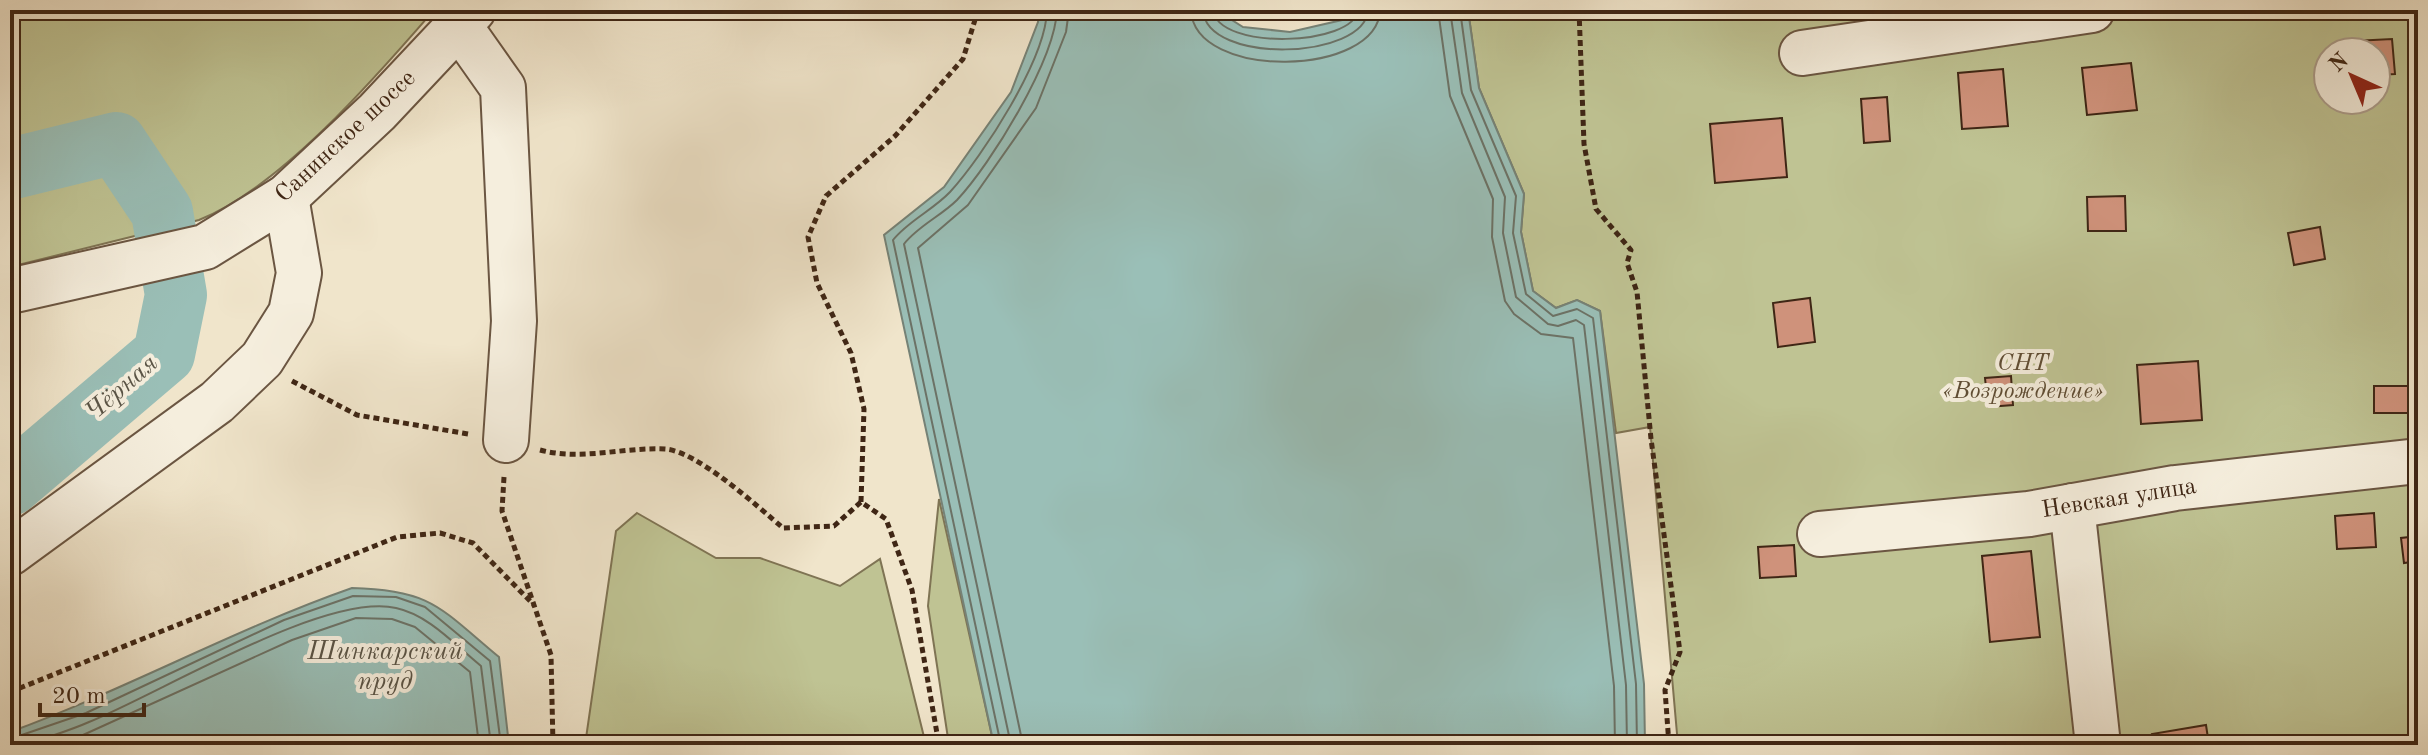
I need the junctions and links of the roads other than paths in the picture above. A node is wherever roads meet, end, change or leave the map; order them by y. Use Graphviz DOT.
graph roads {
  1 [pos="2092,10"];
  2 [pos="467,18"];
  3 [pos="1802,53"];
  4 [pos="286,197"];
  5 [pos="10,291"];
  6 [pos="506,440"];
  7 [pos="2418,461"];
  8 [pos="2072,506"];
  9 [pos="1820,534"];
  10 [pos="10,553"];
  11 [pos="2098,745"];
  1 -- 3 [label="street"];
  2 -- 4 [label="street, Санинское шоссе"];
  2 -- 6 [label="street"];
  4 -- 5 [label="street, Санинское шоссе"];
  4 -- 10 [label="street"];
  7 -- 8 [label="street, Невская улица"];
  8 -- 9 [label="street, Невская улица"];
  8 -- 11 [label="street"];
}
